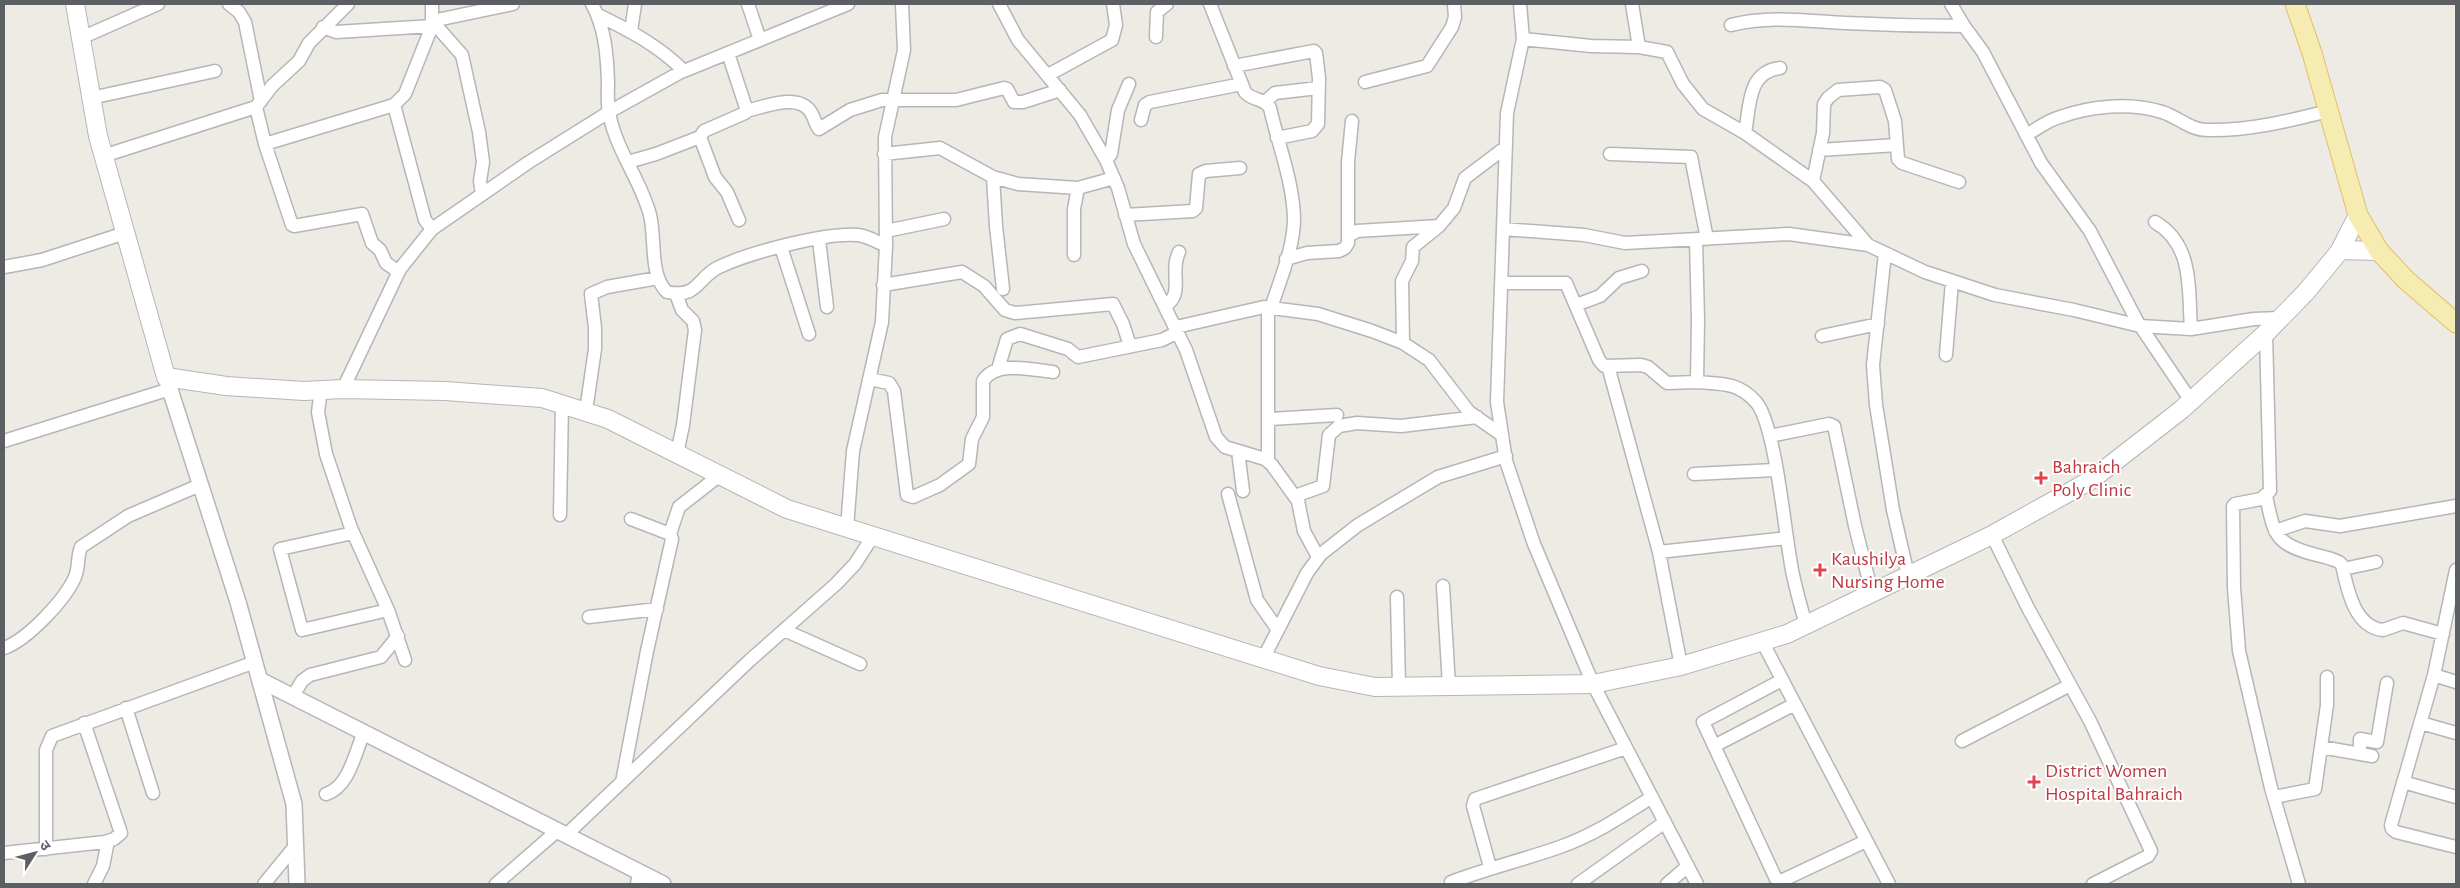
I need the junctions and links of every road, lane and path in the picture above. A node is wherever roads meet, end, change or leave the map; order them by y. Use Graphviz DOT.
graph roads {
  1 [pos="75,4"];
  2 [pos="158,4"];
  3 [pos="229,4"];
  4 [pos="348,4"];
  5 [pos="432,4"];
  6 [pos="513,4"];
  7 [pos="636,4"];
  8 [pos="748,4"];
  9 [pos="848,4"];
  10 [pos="902,4"];
  11 [pos="999,4"];
  12 [pos="1113,4"];
  13 [pos="1167,4"];
  14 [pos="1210,4"];
  15 [pos="1454,4"];
  16 [pos="1520,4"];
  17 [pos="1632,4"];
  18 [pos="1951,4"];
  19 [pos="2295,4"];
  20 [pos="595,9"];
  21 [pos="432,23"];
  22 [pos="1731,25"];
  23 [pos="1964,26"];
  24 [pos="324,28"];
  25 [pos="631,31"];
  26 [pos="1156,37"];
  27 [pos="81,38"];
  28 [pos="760,40"];
  29 [pos="1522,40"];
  30 [pos="1639,47"];
  31 [pos="728,53"];
  32 [pos="1234,66"];
  33 [pos="1780,68"];
  34 [pos="215,71"];
  35 [pos="684,71"];
  36 [pos="1048,75"];
  37 [pos="1365,82"];
  38 [pos="1129,84"];
  39 [pos="1242,84"];
  40 [pos="1318,88"];
  41 [pos="1060,90"];
  42 [pos="91,98"];
  43 [pos="892,98"];
  44 [pos="1265,102"];
  45 [pos="258,104"];
  46 [pos="394,104"];
  47 [pos="746,111"];
  48 [pos="2328,111"];
  49 [pos="609,112"];
  50 [pos="1141,120"];
  51 [pos="1352,121"];
  52 [pos="1745,133"];
  53 [pos="2026,135"];
  54 [pos="700,137"];
  55 [pos="1277,138"];
  56 [pos="265,144"];
  57 [pos="1896,145"];
  58 [pos="1506,146"];
  59 [pos="1819,150"];
  60 [pos="884,154"];
  61 [pos="1610,154"];
  62 [pos="103,156"];
  63 [pos="1106,160"];
  64 [pos="628,162"];
  65 [pos="1240,168"];
  66 [pos="993,177"];
  67 [pos="1114,178"];
  68 [pos="1813,181"];
  69 [pos="1959,182"];
  70 [pos="1078,188"];
  71 [pos="482,194"];
  72 [pos="1125,215"];
  73 [pos="2358,215"];
  74 [pos="944,219"];
  75 [pos="739,220"];
  76 [pos="2155,222"];
  77 [pos="1439,226"];
  78 [pos="432,229"];
  79 [pos="1503,229"];
  80 [pos="886,231"];
  81 [pos="125,233"];
  82 [pos="1350,235"];
  83 [pos="1701,239"];
  84 [pos="819,240"];
  85 [pos="1868,244"];
  86 [pos="886,246"];
  87 [pos="781,247"];
  88 [pos="2340,250"];
  89 [pos="1179,252"];
  90 [pos="2379,252"];
  91 [pos="1885,253"];
  92 [pos="1074,255"];
  93 [pos="1286,259"];
  94 [pos="4,268"];
  95 [pos="1642,270"];
  96 [pos="399,272"];
  97 [pos="658,278"];
  98 [pos="1952,281"];
  99 [pos="1501,283"];
  100 [pos="883,285"];
  101 [pos="1004,289"];
  102 [pos="676,294"];
  103 [pos="827,306"];
  104 [pos="1165,306"];
  105 [pos="1576,306"];
  106 [pos="1269,308"];
  107 [pos="2280,318"];
  108 [pos="2456,323"];
  109 [pos="1878,324"];
  110 [pos="2140,326"];
  111 [pos="1177,329"];
  112 [pos="2191,329"];
  113 [pos="2266,333"];
  114 [pos="809,334"];
  115 [pos="1822,336"];
  116 [pos="1403,343"];
  117 [pos="1130,346"];
  118 [pos="1946,355"];
  119 [pos="1608,366"];
  120 [pos="998,369"];
  121 [pos="1053,372"];
  122 [pos="869,379"];
  123 [pos="1697,382"];
  124 [pos="168,383"];
  125 [pos="343,389"];
  126 [pos="321,390"];
  127 [pos="2191,401"];
  128 [pos="562,403"];
  129 [pos="586,411"];
  130 [pos="1337,415"];
  131 [pos="1477,417"];
  132 [pos="1269,419"];
  133 [pos="1502,435"];
  134 [pos="1770,436"];
  135 [pos="4,440"];
  136 [pos="1238,450"];
  137 [pos="677,454"];
  138 [pos="1506,456"];
  139 [pos="1268,461"];
  140 [pos="1775,470"];
  141 [pos="1694,474"];
  142 [pos="720,475"];
  143 [pos="200,485"];
  144 [pos="1243,491"];
  145 [pos="1228,494"];
  146 [pos="1294,496"];
  147 [pos="2266,496"];
  148 [pos="2456,506"];
  149 [pos="560,515"];
  150 [pos="631,518"];
  151 [pos="847,528"];
  152 [pos="2275,531"];
  153 [pos="353,533"];
  154 [pos="670,534"];
  155 [pos="1992,535"];
  156 [pos="873,536"];
  157 [pos="1787,538"];
  158 [pos="1659,552"];
  159 [pos="1318,557"];
  160 [pos="2376,562"];
  161 [pos="2343,570"];
  162 [pos="2456,570"];
  163 [pos="1908,575"];
  164 [pos="1443,586"];
  165 [pos="1872,593"];
  166 [pos="1397,597"];
  167 [pos="658,609"];
  168 [pos="388,610"];
  169 [pos="589,617"];
  170 [pos="1806,625"];
  171 [pos="2448,628"];
  172 [pos="784,630"];
  173 [pos="1278,630"];
  174 [pos="398,636"];
  175 [pos="1762,641"];
  176 [pos="4,648"];
  177 [pos="1264,659"];
  178 [pos="405,660"];
  179 [pos="255,662"];
  180 [pos="860,664"];
  181 [pos="1681,666"];
  182 [pos="2434,675"];
  183 [pos="2327,677"];
  184 [pos="260,680"];
  185 [pos="1782,680"];
  186 [pos="2387,682"];
  187 [pos="2456,682"];
  188 [pos="1593,684"];
  189 [pos="2070,684"];
  190 [pos="1399,686"];
  191 [pos="1449,686"];
  192 [pos="293,696"];
  193 [pos="1795,704"];
  194 [pos="126,708"];
  195 [pos="84,723"];
  196 [pos="2421,723"];
  197 [pos="364,732"];
  198 [pos="2456,733"];
  199 [pos="1962,741"];
  200 [pos="1714,746"];
  201 [pos="2321,747"];
  202 [pos="1626,748"];
  203 [pos="622,782"];
  204 [pos="2403,782"];
  205 [pos="153,794"];
  206 [pos="326,794"];
  207 [pos="1652,797"];
  208 [pos="2274,797"];
  209 [pos="2456,797"];
  210 [pos="1665,822"];
  211 [pos="561,833"];
  212 [pos="108,841"];
  213 [pos="1866,841"];
  214 [pos="296,845"];
  215 [pos="2456,847"];
  216 [pos="46,849"];
  217 [pos="4,853"];
  218 [pos="1688,866"];
  219 [pos="1490,867"];
  220 [pos="638,878"];
  221 [pos="1451,882"];
  222 [pos="94,884"];
  223 [pos="264,884"];
  224 [pos="297,884"];
  225 [pos="496,884"];
  226 [pos="663,884"];
  227 [pos="1578,884"];
  228 [pos="1667,884"];
  229 [pos="1697,884"];
  230 [pos="1889,884"];
  231 [pos="2093,884"];
  232 [pos="2299,884"];
  1 -- 27 [label="main road"];
  2 -- 27 [label="street"];
  3 -- 45 [label="street"];
  4 -- 24 [label="street"];
  5 -- 21 [label="street"];
  6 -- 21 [label="street"];
  7 -- 25 [label="street"];
  8 -- 28 [label="street"];
  9 -- 28 [label="street"];
  10 -- 43 [label="street"];
  11 -- 36 [label="street"];
  12 -- 36 [label="street"];
  13 -- 26 [label="street"];
  14 -- 32 [label="street"];
  15 -- 37 [label="street"];
  16 -- 29 [label="street"];
  17 -- 30 [label="street"];
  18 -- 23 [label="street"];
  19 -- 48 [label="main road"];
  20 -- 25 [label="street"];
  20 -- 49 [label="street"];
  21 -- 24 [label="street"];
  21 -- 46 [label="street"];
  21 -- 71 [label="street"];
  22 -- 23 [label="street"];
  23 -- 53 [label="street"];
  24 -- 45 [label="street"];
  25 -- 35 [label="street"];
  27 -- 42 [label="main road"];
  28 -- 31 [label="street"];
  29 -- 30 [label="street"];
  29 -- 58 [label="street"];
  30 -- 52 [label="street"];
  31 -- 35 [label="street"];
  31 -- 47 [label="street"];
  32 -- 39 [label="street"];
  32 -- 40 [label="street"];
  33 -- 52 [label="street"];
  34 -- 42 [label="street"];
  35 -- 49 [label="street"];
  36 -- 41 [label="street"];
  38 -- 63 [label="street"];
  39 -- 44 [label="street"];
  39 -- 50 [label="street"];
  40 -- 44 [label="street"];
  40 -- 55 [label="street"];
  41 -- 43 [label="street"];
  41 -- 63 [label="street"];
  42 -- 62 [label="main road"];
  43 -- 47 [label="street"];
  43 -- 60 [label="street"];
  44 -- 55 [label="street"];
  45 -- 56 [label="street"];
  45 -- 62 [label="street"];
  46 -- 56 [label="street"];
  46 -- 78 [label="street"];
  47 -- 54 [label="street"];
  48 -- 53 [label="street"];
  48 -- 73 [label="main road"];
  49 -- 64 [label="street"];
  49 -- 71 [label="street"];
  51 -- 82 [label="street"];
  52 -- 68 [label="street"];
  53 -- 110 [label="street"];
  54 -- 64 [label="street"];
  54 -- 75 [label="street"];
  55 -- 93 [label="street"];
  56 -- 96 [label="street"];
  57 -- 59 [label="street"];
  57 -- 59 [label="street"];
  57 -- 69 [label="street"];
  58 -- 77 [label="street"];
  58 -- 79 [label="street"];
  59 -- 68 [label="street"];
  60 -- 66 [label="street"];
  60 -- 80 [label="street"];
  61 -- 83 [label="street"];
  62 -- 81 [label="main road"];
  63 -- 67 [label="street"];
  64 -- 97 [label="street"];
  65 -- 72 [label="street"];
  66 -- 70 [label="street"];
  66 -- 101 [label="street"];
  67 -- 70 [label="street"];
  67 -- 72 [label="street"];
  68 -- 85 [label="street"];
  70 -- 92 [label="street"];
  71 -- 78 [label="street"];
  72 -- 104 [label="street"];
  73 -- 88 [label="main road"];
  73 -- 90 [label="main road"];
  74 -- 80 [label="street"];
  76 -- 112 [label="street"];
  77 -- 82 [label="street"];
  77 -- 116 [label="street"];
  78 -- 96 [label="street"];
  79 -- 83 [label="street"];
  79 -- 99 [label="street"];
  80 -- 86 [label="street"];
  81 -- 94 [label="street"];
  81 -- 124 [label="main road"];
  82 -- 93 [label="street"];
  83 -- 85 [label="street"];
  83 -- 123 [label="street"];
  84 -- 86 [label="street"];
  84 -- 87 [label="street"];
  84 -- 103 [label="street"];
  85 -- 91 [label="street"];
  86 -- 100 [label="street"];
  87 -- 102 [label="street"];
  87 -- 114 [label="street"];
  88 -- 90 [label="main road"];
  88 -- 107 [label="main road"];
  89 -- 104 [label="street"];
  90 -- 108 [label="main road"];
  91 -- 98 [label="street"];
  91 -- 109 [label="street"];
  93 -- 106 [label="street"];
  95 -- 105 [label="street"];
  96 -- 125 [label="street"];
  97 -- 102 [label="street"];
  97 -- 129 [label="street"];
  98 -- 110 [label="street"];
  98 -- 118 [label="street"];
  99 -- 105 [label="street"];
  99 -- 133 [label="street"];
  100 -- 117 [label="street"];
  100 -- 122 [label="street"];
  102 -- 137 [label="street"];
  104 -- 111 [label="street"];
  105 -- 119 [label="street"];
  106 -- 111 [label="street"];
  106 -- 116 [label="street"];
  106 -- 132 [label="street"];
  107 -- 112 [label="street"];
  107 -- 113 [label="main road"];
  109 -- 115 [label="street"];
  109 -- 163 [label="street"];
  110 -- 112 [label="street"];
  110 -- 127 [label="street"];
  111 -- 117 [label="street"];
  111 -- 136 [label="street"];
  113 -- 127 [label="main road"];
  113 -- 147 [label="street"];
  116 -- 131 [label="street"];
  117 -- 120 [label="street"];
  119 -- 123 [label="street"];
  119 -- 158 [label="street"];
  120 -- 121 [label="street"];
  120 -- 122 [label="street"];
  122 -- 151 [label="street"];
  123 -- 134 [label="street"];
  124 -- 126 [label="main road"];
  124 -- 135 [label="street"];
  124 -- 143 [label="street"];
  125 -- 126 [label="main road"];
  125 -- 128 [label="main road"];
  126 -- 153 [label="street"];
  127 -- 155 [label="main road"];
  128 -- 129 [label="main road"];
  128 -- 149 [label="street"];
  129 -- 137 [label="main road"];
  130 -- 132 [label="street"];
  131 -- 133 [label="street"];
  131 -- 146 [label="street"];
  132 -- 139 [label="street"];
  133 -- 138 [label="street"];
  134 -- 140 [label="street"];
  134 -- 165 [label="street"];
  136 -- 139 [label="street"];
  136 -- 144 [label="street"];
  137 -- 142 [label="main road"];
  138 -- 159 [label="street"];
  138 -- 188 [label="street"];
  139 -- 146 [label="street"];
  140 -- 141 [label="street"];
  140 -- 157 [label="street"];
  142 -- 151 [label="main road"];
  142 -- 154 [label="street"];
  143 -- 176 [label="street"];
  143 -- 179 [label="street"];
  145 -- 173 [label="street"];
  146 -- 159 [label="street"];
  147 -- 152 [label="street"];
  147 -- 208 [label="street"];
  148 -- 152 [label="street"];
  150 -- 154 [label="street"];
  151 -- 156 [label="main road"];
  152 -- 161 [label="street"];
  153 -- 168 [label="street"];
  153 -- 168 [label="street"];
  154 -- 167 [label="street"];
  155 -- 163 [label="main road"];
  155 -- 189 [label="street"];
  156 -- 172 [label="street"];
  156 -- 177 [label="main road"];
  157 -- 158 [label="street"];
  157 -- 170 [label="street"];
  158 -- 181 [label="street"];
  159 -- 173 [label="street"];
  160 -- 161 [label="street"];
  161 -- 171 [label="street"];
  162 -- 171 [label="street"];
  163 -- 165 [label="main road"];
  164 -- 191 [label="street"];
  165 -- 170 [label="main road"];
  166 -- 190 [label="street"];
  167 -- 169 [label="street"];
  167 -- 203 [label="street"];
  168 -- 174 [label="street"];
  170 -- 175 [label="main road"];
  171 -- 182 [label="street"];
  172 -- 180 [label="street"];
  172 -- 203 [label="street"];
  173 -- 177 [label="street"];
  174 -- 178 [label="street"];
  174 -- 192 [label="street"];
  175 -- 181 [label="main road"];
  175 -- 185 [label="street"];
  177 -- 190 [label="main road"];
  179 -- 184 [label="street"];
  179 -- 194 [label="street"];
  181 -- 188 [label="main road"];
  182 -- 187 [label="street"];
  182 -- 196 [label="street"];
  183 -- 201 [label="street"];
  184 -- 192 [label="street"];
  184 -- 214 [label="street"];
  185 -- 193 [label="street"];
  185 -- 200 [label="street"];
  186 -- 201 [label="street"];
  188 -- 191 [label="main road"];
  188 -- 202 [label="street"];
  189 -- 199 [label="street"];
  189 -- 231 [label="street"];
  190 -- 191 [label="main road"];
  192 -- 197 [label="street"];
  193 -- 200 [label="street"];
  193 -- 213 [label="street"];
  194 -- 195 [label="street"];
  194 -- 205 [label="street"];
  195 -- 212 [label="street"];
  195 -- 216 [label="street"];
  196 -- 198 [label="street"];
  196 -- 204 [label="street"];
  197 -- 206 [label="street"];
  197 -- 211 [label="street"];
  200 -- 213 [label="street"];
  201 -- 208 [label="street"];
  202 -- 207 [label="street"];
  202 -- 219 [label="street"];
  203 -- 211 [label="street"];
  204 -- 209 [label="street"];
  204 -- 215 [label="street"];
  207 -- 210 [label="street"];
  207 -- 219 [label="street"];
  208 -- 232 [label="street"];
  210 -- 218 [label="street"];
  210 -- 227 [label="street"];
  211 -- 220 [label="street"];
  211 -- 225 [label="street"];
  212 -- 216 [label="street"];
  212 -- 222 [label="street"];
  213 -- 230 [label="street"];
  214 -- 223 [label="street"];
  214 -- 224 [label="street"];
  216 -- 217 [label="street"];
  218 -- 228 [label="street"];
  218 -- 229 [label="street"];
  219 -- 221 [label="street"];
  220 -- 226 [label="street"];
}
